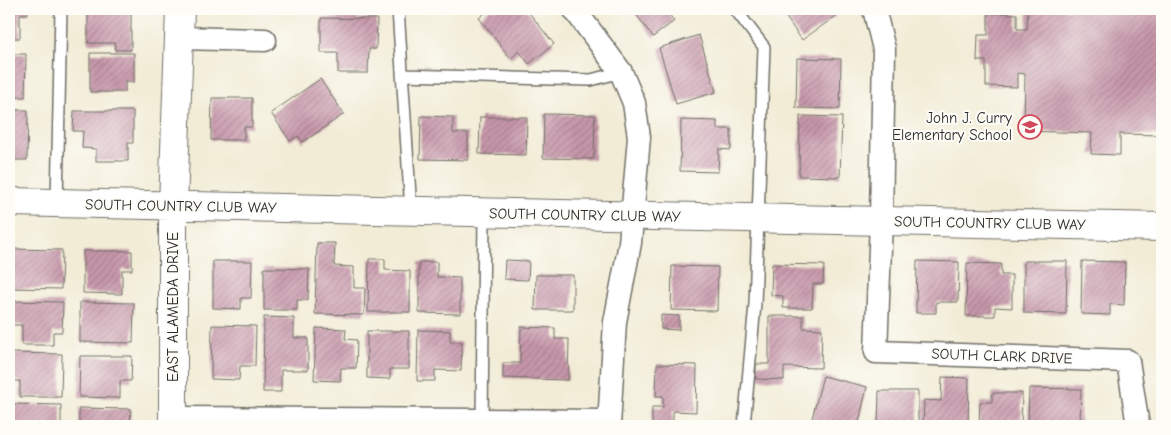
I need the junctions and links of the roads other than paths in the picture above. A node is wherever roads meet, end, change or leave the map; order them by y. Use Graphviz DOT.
graph roads {
  1 [pos="61,9"];
  2 [pos="180,9"];
  3 [pos="398,9"];
  4 [pos="574,9"];
  5 [pos="735,9"];
  6 [pos="874,9"];
  7 [pos="179,38"];
  8 [pos="265,40"];
  9 [pos="621,72"];
  10 [pos="402,75"];
  11 [pos="9,202"];
  12 [pos="57,203"];
  13 [pos="173,206"];
  14 [pos="411,211"];
  15 [pos="484,213"];
  16 [pos="633,216"];
  17 [pos="759,218"];
  18 [pos="881,220"];
  19 [pos="1162,228"];
  20 [pos="174,422"];
  21 [pos="372,423"];
  22 [pos="482,423"];
  23 [pos="609,424"];
  24 [pos="744,426"];
  25 [pos="1138,426"];
  1 -- 12 [label="lane"];
  2 -- 7 [label="street, EAST ALAMEDA DRIVE"];
  3 -- 10 [label="lane"];
  4 -- 9 [label="street"];
  5 -- 17 [label="lane"];
  6 -- 18 [label="street"];
  7 -- 8 [label="street"];
  7 -- 13 [label="street, EAST ALAMEDA DRIVE"];
  9 -- 10 [label="lane"];
  9 -- 16 [label="street"];
  10 -- 14 [label="lane"];
  11 -- 12 [label="street, SOUTH COUNTRY CLUB WAY"];
  12 -- 13 [label="street, SOUTH COUNTRY CLUB WAY"];
  13 -- 14 [label="street, SOUTH COUNTRY CLUB WAY"];
  13 -- 20 [label="street, EAST ALAMEDA DRIVE"];
  14 -- 15 [label="street, SOUTH COUNTRY CLUB WAY"];
  15 -- 16 [label="street, SOUTH COUNTRY CLUB WAY"];
  15 -- 22 [label="lane"];
  16 -- 17 [label="street, SOUTH COUNTRY CLUB WAY"];
  16 -- 23 [label="street"];
  17 -- 18 [label="street, SOUTH COUNTRY CLUB WAY"];
  17 -- 24 [label="lane"];
  18 -- 19 [label="street, SOUTH COUNTRY CLUB WAY"];
  18 -- 25 [label="street, SOUTH CLARK DRIVE"];
  20 -- 21 [label="street"];
  21 -- 22 [label="street"];
  22 -- 23 [label="street"];
}
